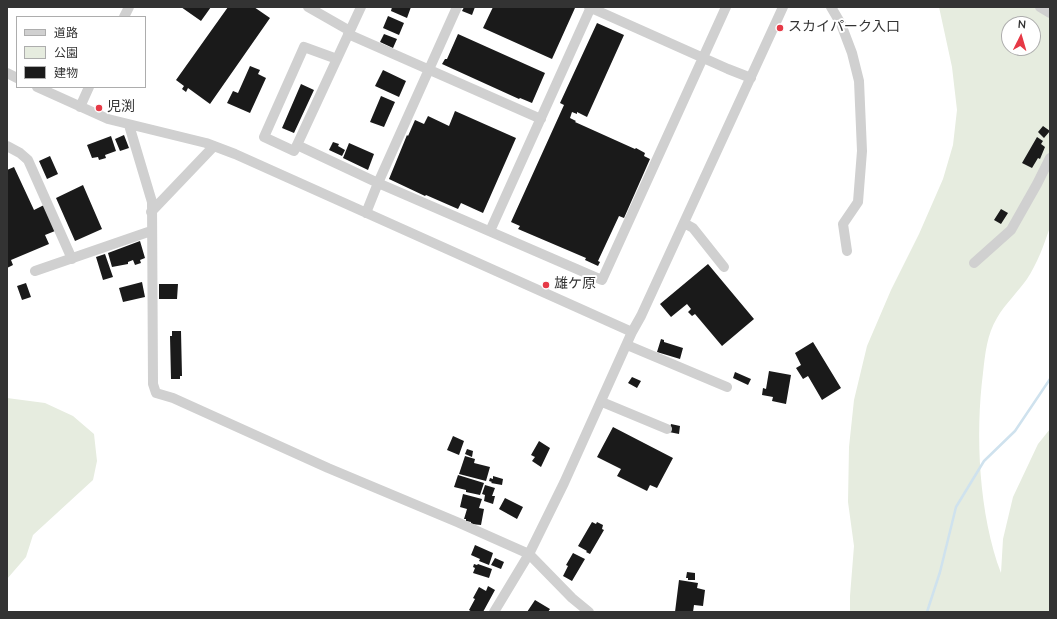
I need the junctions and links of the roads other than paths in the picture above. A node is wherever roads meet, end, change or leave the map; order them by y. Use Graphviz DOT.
graph roads {
  1 [pos="129,7"];
  2 [pos="308,7"];
  3 [pos="361,7"];
  4 [pos="457,7"];
  5 [pos="590,7"];
  6 [pos="726,7"];
  7 [pos="783,7"];
  8 [pos="831,7"];
  9 [pos="1040,7"];
  10 [pos="1050,14"];
  11 [pos="124,16"];
  12 [pos="349,33"];
  13 [pos="703,58"];
  14 [pos="337,59"];
  15 [pos="429,70"];
  16 [pos="7,73"];
  17 [pos="16,78"];
  18 [pos="751,78"];
  19 [pos="39,88"];
  20 [pos="89,88"];
  21 [pos="80,106"];
  22 [pos="541,119"];
  23 [pos="129,125"];
  24 [pos="297,145"];
  25 [pos="7,146"];
  26 [pos="214,146"];
  27 [pos="1050,158"];
  28 [pos="378,182"];
  29 [pos="151,212"];
  30 [pos="366,213"];
  31 [pos="684,223"];
  32 [pos="151,231"];
  33 [pos="490,231"];
  34 [pos="847,251"];
  35 [pos="72,258"];
  36 [pos="974,263"];
  37 [pos="724,267"];
  38 [pos="35,272"];
  39 [pos="632,332"];
  40 [pos="627,345"];
  41 [pos="728,388"];
  42 [pos="602,402"];
  43 [pos="667,429"];
  44 [pos="529,554"];
  45 [pos="494,612"];
  46 [pos="589,612"];
  1 -- 11 [label="street"];
  2 -- 12 [label="street"];
  3 -- 12 [label="street"];
  4 -- 15 [label="street"];
  5 -- 13 [label="street"];
  5 -- 22 [label="street"];
  6 -- 13 [label="street"];
  7 -- 18 [label="street"];
  8 -- 34 [label="street"];
  9 -- 10 [label="street"];
  12 -- 14 [label="street"];
  12 -- 15 [label="street"];
  13 -- 18 [label="street"];
  13 -- 33 [label="street"];
  14 -- 24 [label="street"];
  14 -- 24 [label="street"];
  15 -- 22 [label="street"];
  15 -- 28 [label="street"];
  16 -- 17 [label="street"];
  18 -- 31 [label="street"];
  19 -- 21 [label="street"];
  20 -- 21 [label="street"];
  21 -- 23 [label="street"];
  22 -- 33 [label="street"];
  23 -- 26 [label="street"];
  23 -- 29 [label="street"];
  24 -- 28 [label="street"];
  25 -- 35 [label="street"];
  26 -- 29 [label="street"];
  26 -- 30 [label="street"];
  27 -- 36 [label="street"];
  28 -- 30 [label="street"];
  28 -- 33 [label="street"];
  29 -- 32 [label="street"];
  30 -- 39 [label="street"];
  31 -- 37 [label="street"];
  31 -- 39 [label="street"];
  32 -- 35 [label="street"];
  32 -- 44 [label="street"];
  35 -- 38 [label="street"];
  39 -- 40 [label="street"];
  40 -- 41 [label="street"];
  40 -- 42 [label="street"];
  42 -- 43 [label="street"];
  42 -- 44 [label="street"];
  44 -- 45 [label="street"];
  44 -- 46 [label="street"];
}
